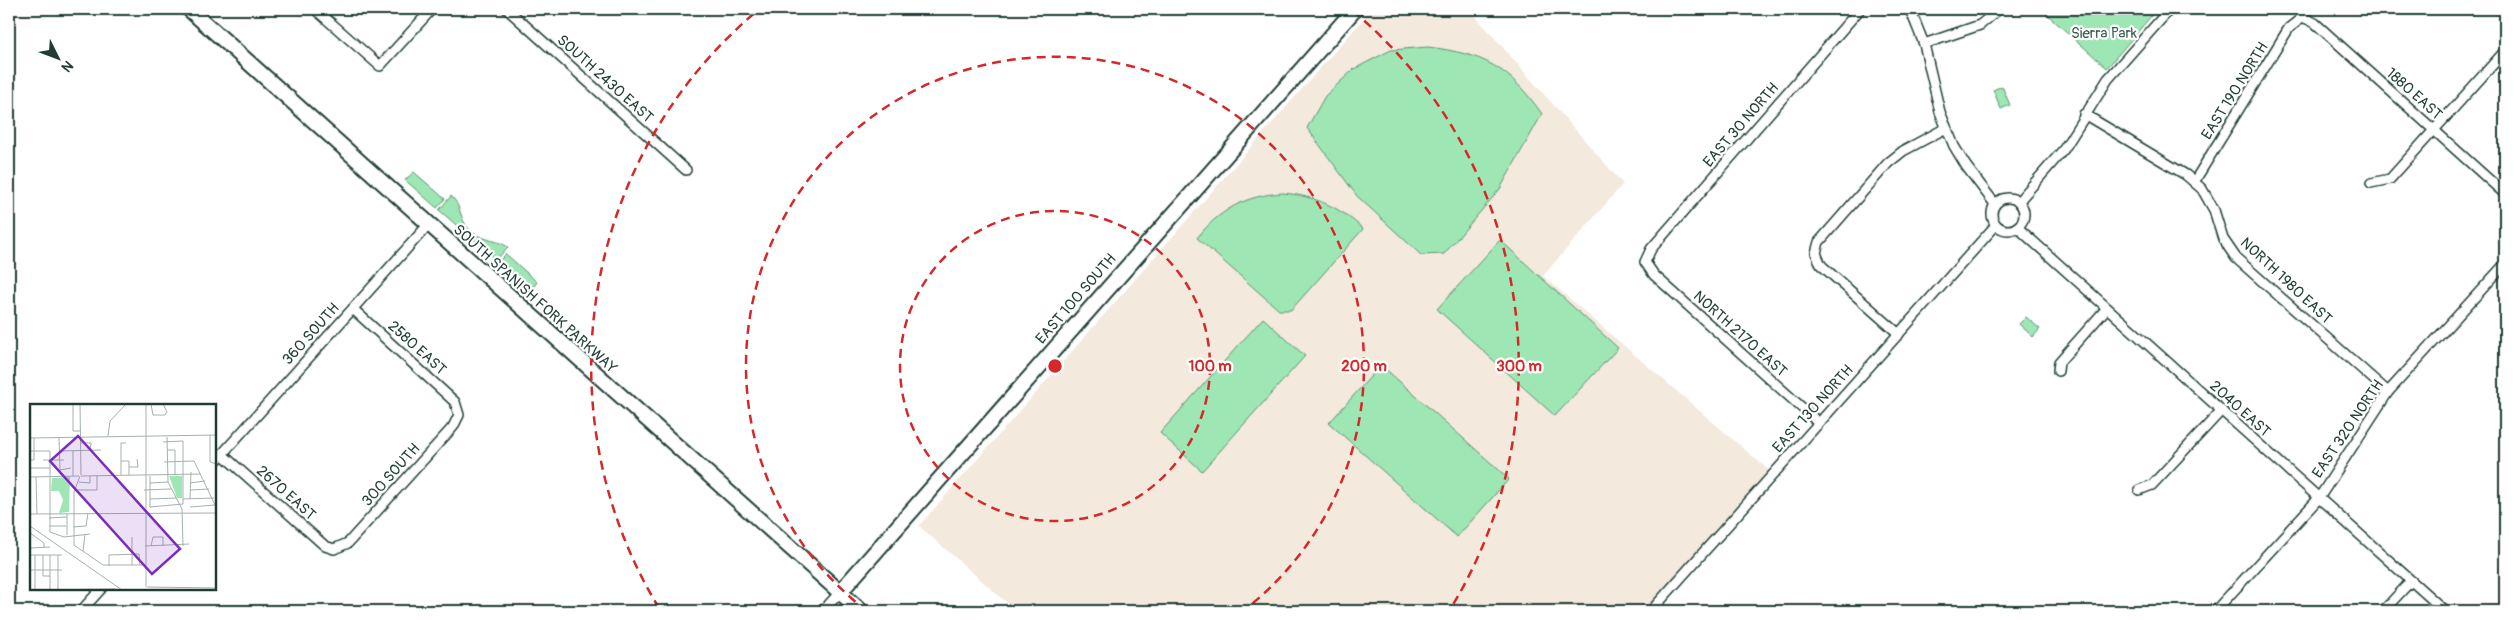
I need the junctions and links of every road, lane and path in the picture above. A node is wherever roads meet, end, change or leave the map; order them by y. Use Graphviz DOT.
graph roads {
  1 [pos="189,9"];
  2 [pos="315,9"];
  3 [pos="432,9"];
  4 [pos="507,9"];
  5 [pos="1355,9"];
  6 [pos="1860,9"];
  7 [pos="1910,9"];
  8 [pos="1999,9"];
  9 [pos="2170,9"];
  10 [pos="2303,17"];
  11 [pos="1924,44"];
  12 [pos="2505,51"];
  13 [pos="2084,114"];
  14 [pos="1946,128"];
  15 [pos="2434,130"];
  16 [pos="686,170"];
  17 [pos="2194,182"];
  18 [pos="2371,183"];
  19 [pos="2505,194"];
  20 [pos="2018,202"];
  21 [pos="1996,204"];
  22 [pos="428,225"];
  23 [pos="1996,225"];
  24 [pos="2017,227"];
  25 [pos="1645,262"];
  26 [pos="2505,264"];
  27 [pos="2107,308"];
  28 [pos="353,309"];
  29 [pos="1899,334"];
  30 [pos="2058,371"];
  31 [pos="2388,392"];
  32 [pos="458,411"];
  33 [pos="2221,411"];
  34 [pos="1819,423"];
  35 [pos="222,454"];
  36 [pos="216,461"];
  37 [pos="2139,490"];
  38 [pos="2318,498"];
  39 [pos="334,549"];
  40 [pos="2411,581"];
  41 [pos="100,590"];
  42 [pos="840,592"];
  43 [pos="81,611"];
  44 [pos="823,611"];
  45 [pos="861,611"];
  46 [pos="1651,611"];
  47 [pos="2215,611"];
  48 [pos="2383,611"];
  49 [pos="2445,611"];
  1 -- 22 [label="street, SOUTH SPANISH FORK PARKWAY"];
  2 -- 3 [label="street"];
  4 -- 16 [label="street, SOUTH 2430 EAST"];
  5 -- 42 [label="street, EAST 100 SOUTH"];
  6 -- 25 [label="street, EAST 30 NORTH"];
  7 -- 11 [label="street"];
  8 -- 11 [label="street"];
  9 -- 13 [label="street"];
  10 -- 15 [label="street, 1880 EAST"];
  10 -- 17 [label="street, EAST 190 NORTH"];
  11 -- 14 [label="street"];
  12 -- 15 [label="street"];
  13 -- 17 [label="street, NORTH 1980 EAST"];
  13 -- 20 [label="street"];
  14 -- 21 [label="street"];
  14 -- 29 [label="street"];
  15 -- 18 [label="street"];
  15 -- 19 [label="street, 1880 EAST"];
  17 -- 31 [label="street, NORTH 1980 EAST"];
  20 -- 21 [label="street"];
  20 -- 24 [label="street"];
  21 -- 23 [label="street"];
  22 -- 28 [label="street, 360 SOUTH"];
  22 -- 42 [label="street, SOUTH SPANISH FORK PARKWAY"];
  23 -- 24 [label="street"];
  23 -- 29 [label="street, EAST 130 NORTH"];
  24 -- 27 [label="street, 2040 EAST"];
  25 -- 34 [label="street, NORTH 2170 EAST"];
  26 -- 31 [label="street, EAST 320 NORTH"];
  27 -- 30 [label="street"];
  27 -- 33 [label="street, 2040 EAST"];
  28 -- 32 [label="street, 2580 EAST"];
  28 -- 35 [label="street, 360 SOUTH"];
  29 -- 34 [label="street, EAST 130 NORTH"];
  31 -- 38 [label="street, EAST 320 NORTH"];
  32 -- 39 [label="street, 300 SOUTH"];
  33 -- 37 [label="street"];
  33 -- 38 [label="street, 2040 EAST"];
  34 -- 46 [label="street, EAST 130 NORTH"];
  35 -- 36 [label="street, 360 SOUTH"];
  35 -- 39 [label="street, 2670 EAST"];
  38 -- 40 [label="street, 2040 EAST"];
  38 -- 47 [label="street, EAST 320 NORTH"];
  40 -- 48 [label="street"];
  40 -- 49 [label="street, 2040 EAST"];
  41 -- 43 [label="street"];
  42 -- 44 [label="street, EAST 100 SOUTH"];
  42 -- 45 [label="street, SOUTH SPANISH FORK PARKWAY"];
}
